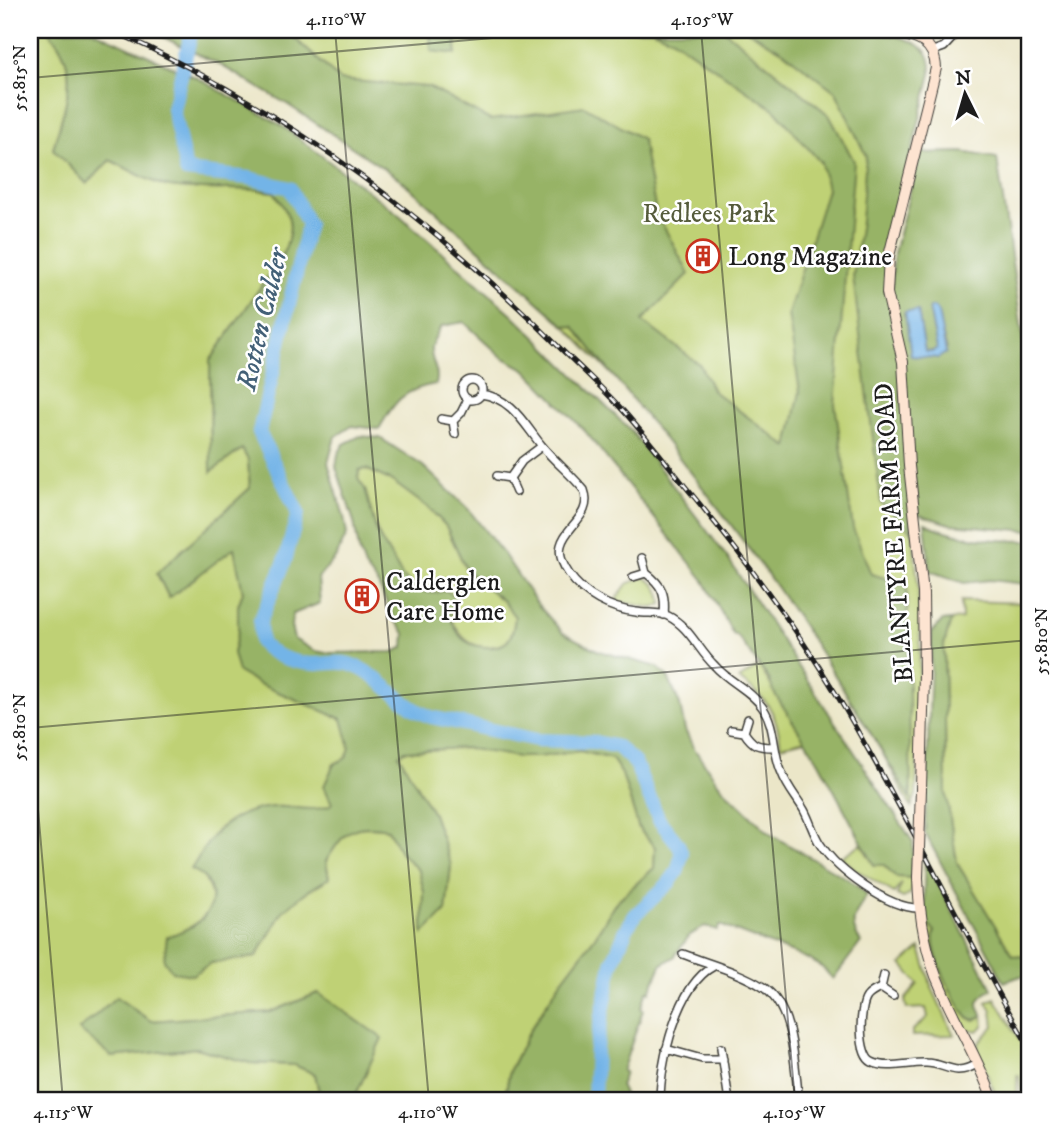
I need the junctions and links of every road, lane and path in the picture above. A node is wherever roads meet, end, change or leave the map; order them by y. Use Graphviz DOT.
graph roads {
  1 [pos="886,30"];
  2 [pos="955,36"];
  3 [pos="933,51"];
  4 [pos="481,394"];
  5 [pos="468,398"];
  6 [pos="441,419"];
  7 [pos="453,421"];
  8 [pos="455,434"];
  9 [pos="542,446"];
  10 [pos="497,476"];
  11 [pos="510,478"];
  12 [pos="516,492"];
  13 [pos="642,558"];
  14 [pos="646,573"];
  15 [pos="633,577"];
  16 [pos="664,615"];
  17 [pos="748,719"];
  18 [pos="731,730"];
  19 [pos="744,732"];
  20 [pos="774,747"];
  21 [pos="920,908"];
  22 [pos="683,954"];
  23 [pos="714,966"];
  24 [pos="884,975"];
  25 [pos="881,988"];
  26 [pos="893,996"];
  27 [pos="721,1048"];
  28 [pos="666,1049"];
  29 [pos="723,1059"];
  30 [pos="978,1063"];
  31 [pos="660,1101"];
  32 [pos="729,1101"];
  33 [pos="799,1101"];
  34 [pos="993,1101"];
  1 -- 3 [label="main road"];
  2 -- 3 [label="street"];
  3 -- 21 [label="main road, BLANTYRE FARM ROAD, bridge"];
  4 -- 5 [label="street"];
  4 -- 5 [label="street"];
  4 -- 9 [label="street"];
  5 -- 7 [label="street"];
  6 -- 7 [label="street"];
  7 -- 8 [label="street"];
  9 -- 11 [label="street"];
  9 -- 16 [label="street"];
  10 -- 11 [label="street"];
  11 -- 12 [label="street"];
  13 -- 14 [label="street"];
  14 -- 15 [label="street"];
  14 -- 16 [label="street"];
  16 -- 20 [label="street"];
  17 -- 19 [label="street"];
  18 -- 19 [label="street"];
  19 -- 20 [label="street"];
  20 -- 21 [label="street"];
  21 -- 30 [label="main road, BLANTYRE FARM ROAD"];
  22 -- 23 [label="street"];
  23 -- 28 [label="street"];
  23 -- 33 [label="street"];
  24 -- 25 [label="street"];
  25 -- 26 [label="street"];
  25 -- 30 [label="street"];
  27 -- 29 [label="street"];
  28 -- 29 [label="street"];
  28 -- 31 [label="street"];
  29 -- 32 [label="street"];
  30 -- 34 [label="main road, BLANTYRE FARM ROAD"];
}
